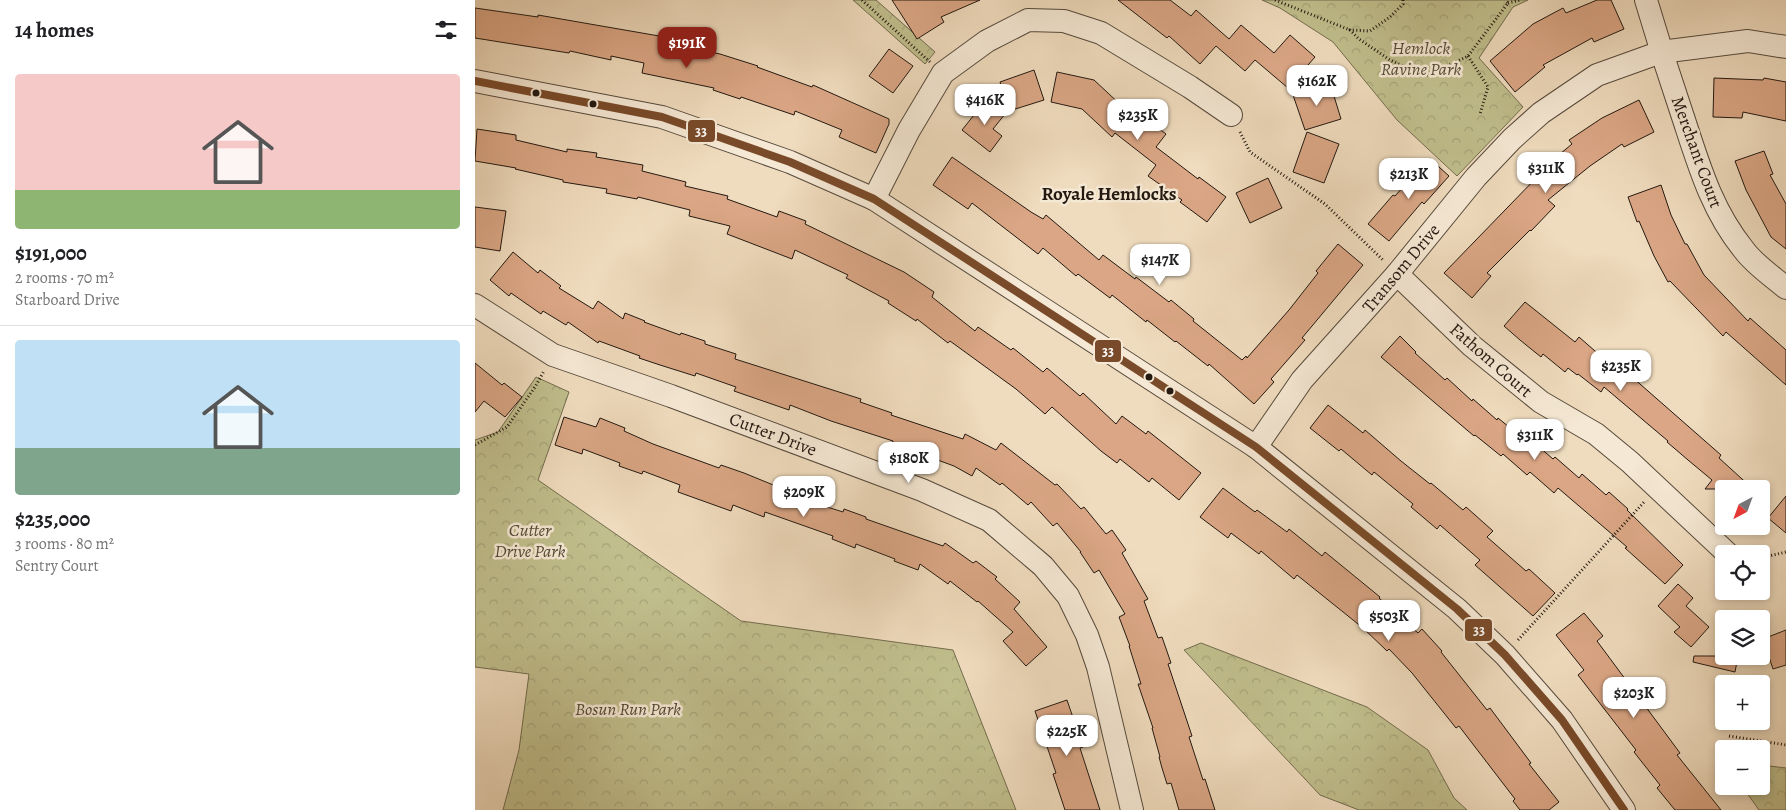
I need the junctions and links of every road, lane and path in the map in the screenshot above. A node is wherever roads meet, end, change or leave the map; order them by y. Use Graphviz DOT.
graph roads {
  1 [pos="862,0"];
  2 [pos="1275,0"];
  3 [pos="1403,0"];
  4 [pos="1520,0"];
  5 [pos="1646,0"];
  6 [pos="1507,1"];
  7 [pos="1350,30"];
  8 [pos="1786,47"];
  9 [pos="1661,52"];
  10 [pos="1468,56"];
  11 [pos="943,73"];
  12 [pos="475,81"];
  13 [pos="1480,114"];
  14 [pos="1231,115"];
  15 [pos="874,199"];
  16 [pos="1397,274"];
  17 [pos="1786,288"];
  18 [pos="475,305"];
  19 [pos="553,355"];
  20 [pos="475,445"];
  21 [pos="1256,448"];
  22 [pos="1657,487"];
  23 [pos="1718,545"];
  24 [pos="1786,552"];
  25 [pos="1770,556"];
  26 [pos="1505,655"];
  27 [pos="1729,736"];
  28 [pos="1786,745"];
  29 [pos="1132,810"];
  30 [pos="1624,810"];
  1 -- 11 [label="path"];
  2 -- 7 [label="path"];
  3 -- 7 [label="path"];
  4 -- 6 [label="path"];
  5 -- 9 [label="street, Merchant Court"];
  6 -- 10 [label="path"];
  7 -- 10 [label="path"];
  8 -- 9 [label="street, Transom Drive"];
  9 -- 16 [label="street, Transom Drive"];
  9 -- 17 [label="street, Merchant Court"];
  10 -- 13 [label="path"];
  11 -- 14 [label="street"];
  11 -- 15 [label="street"];
  12 -- 15 [label="street"];
  14 -- 16 [label="path"];
  15 -- 21 [label="street"];
  16 -- 21 [label="street, Transom Drive"];
  16 -- 22 [label="street, Fathom Court"];
  18 -- 19 [label="street, Cutter Drive"];
  19 -- 20 [label="path"];
  19 -- 29 [label="street, Cutter Drive"];
  21 -- 26 [label="street"];
  22 -- 23 [label="street, Fathom Court"];
  22 -- 26 [label="path"];
  24 -- 25 [label="path"];
  26 -- 30 [label="street"];
  27 -- 28 [label="path"];
}
